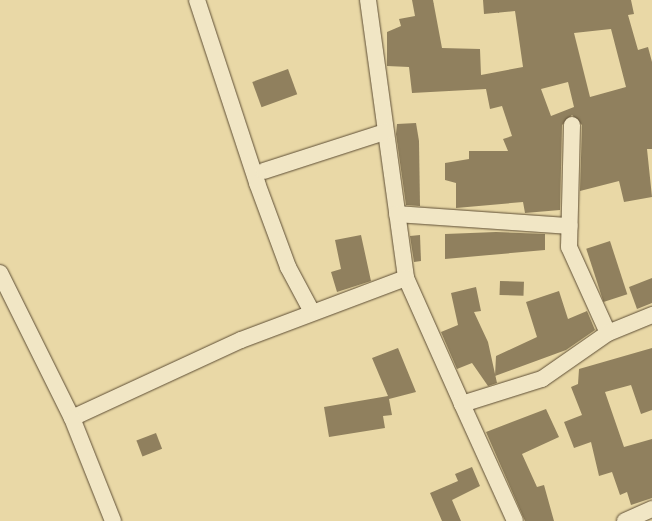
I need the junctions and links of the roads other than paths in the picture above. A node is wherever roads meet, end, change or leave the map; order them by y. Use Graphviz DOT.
graph roads {
  1 [pos="197,0"];
  2 [pos="368,0"];
  3 [pos="572,125"];
  4 [pos="385,132"];
  5 [pos="264,171"];
  6 [pos="397,214"];
  7 [pos="570,226"];
  8 [pos="0,273"];
  9 [pos="406,278"];
  10 [pos="312,312"];
  11 [pos="652,315"];
  12 [pos="608,333"];
  13 [pos="462,404"];
  14 [pos="72,418"];
  15 [pos="652,509"];
  16 [pos="113,521"];
  17 [pos="515,521"];
  18 [pos="625,521"];
  1 -- 10 [label="street"];
  2 -- 4 [label="street"];
  3 -- 7 [label="street"];
  4 -- 5 [label="street"];
  4 -- 6 [label="street"];
  6 -- 7 [label="street"];
  6 -- 9 [label="street"];
  7 -- 12 [label="street"];
  8 -- 14 [label="street"];
  9 -- 10 [label="street"];
  9 -- 13 [label="street"];
  10 -- 14 [label="street"];
  11 -- 12 [label="street"];
  12 -- 13 [label="street"];
  13 -- 17 [label="street"];
  14 -- 16 [label="street"];
  15 -- 18 [label="street"];
}
